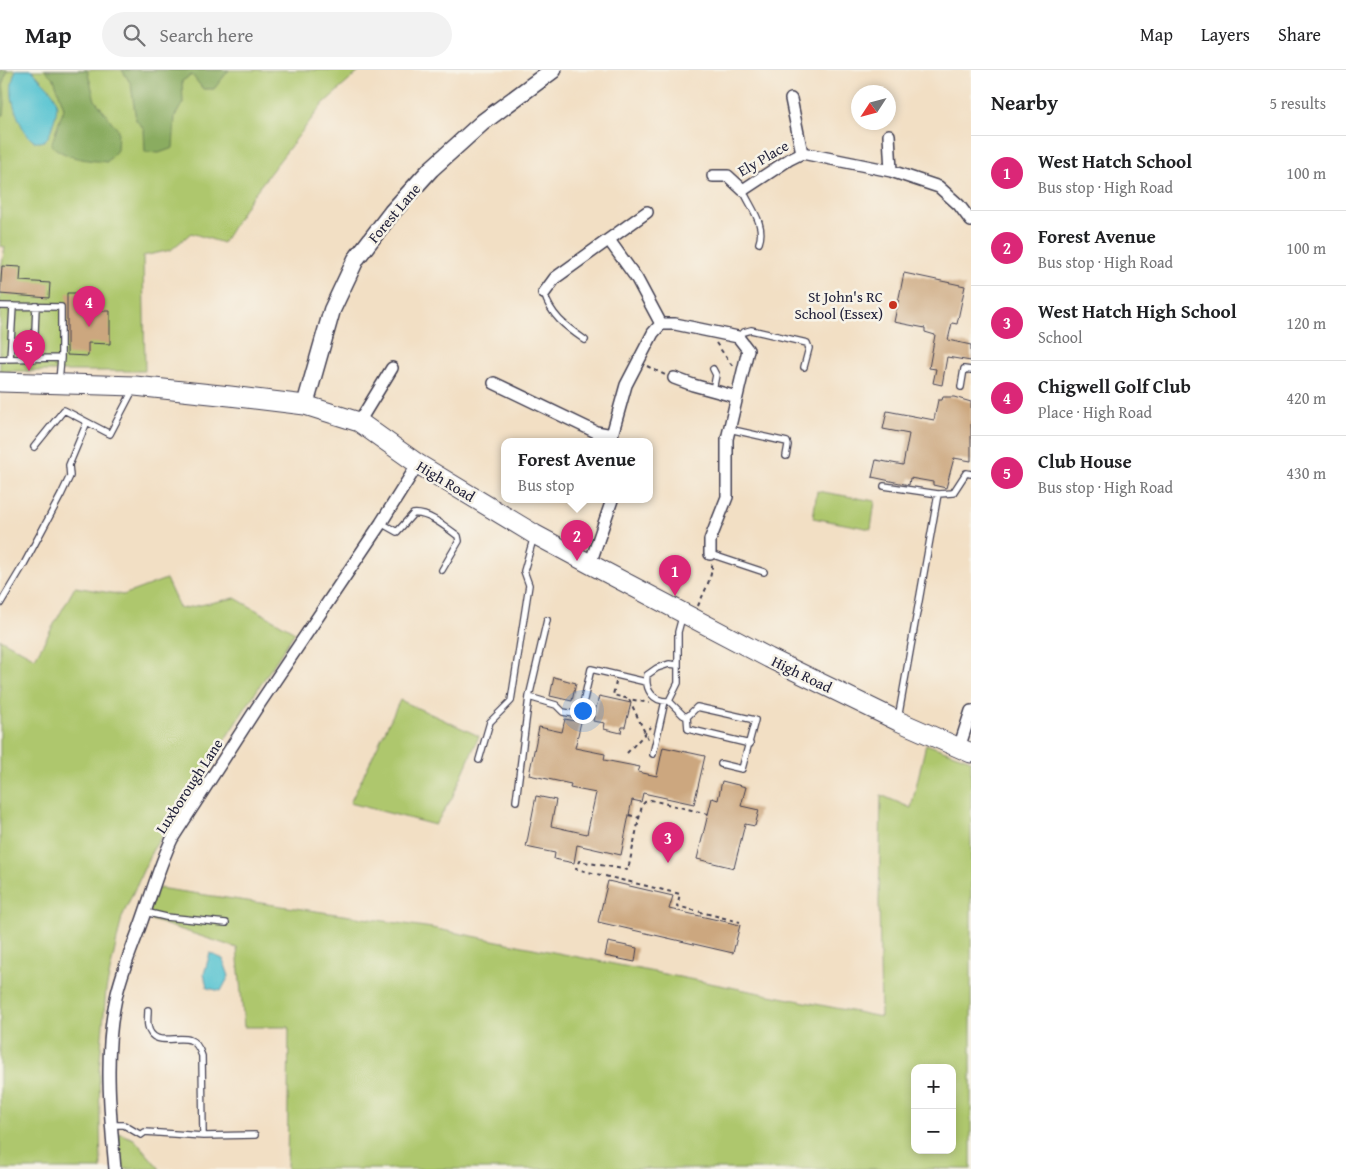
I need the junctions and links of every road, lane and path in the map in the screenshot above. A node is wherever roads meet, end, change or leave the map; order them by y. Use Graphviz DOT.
graph roads {
  1 [pos="553,70"];
  2 [pos="792,99"];
  3 [pos="889,135"];
  4 [pos="802,153"];
  5 [pos="892,171"];
  6 [pos="713,176"];
  7 [pos="743,190"];
  8 [pos="646,212"];
  9 [pos="971,221"];
  10 [pos="608,240"];
  11 [pos="759,244"];
  12 [pos="544,293"];
  13 [pos="0,306"];
  14 [pos="13,306"];
  15 [pos="36,306"];
  16 [pos="661,324"];
  17 [pos="709,331"];
  18 [pos="738,337"];
  19 [pos="585,340"];
  20 [pos="61,358"];
  21 [pos="0,359"];
  22 [pos="10,359"];
  23 [pos="34,359"];
  24 [pos="638,362"];
  25 [pos="804,367"];
  26 [pos="392,368"];
  27 [pos="713,369"];
  28 [pos="743,370"];
  29 [pos="971,370"];
  30 [pos="674,378"];
  31 [pos="0,382"];
  32 [pos="59,383"];
  33 [pos="494,383"];
  34 [pos="135,386"];
  35 [pos="961,386"];
  36 [pos="713,390"];
  37 [pos="737,397"];
  38 [pos="305,405"];
  39 [pos="87,422"];
  40 [pos="359,422"];
  41 [pos="729,428"];
  42 [pos="611,438"];
  43 [pos="613,438"];
  44 [pos="34,447"];
  45 [pos="786,456"];
  46 [pos="418,464"];
  47 [pos="971,474"];
  48 [pos="884,486"];
  49 [pos="938,494"];
  50 [pos="611,503"];
  51 [pos="381,523"];
  52 [pos="534,534"];
  53 [pos="710,554"];
  54 [pos="590,564"];
  55 [pos="442,570"];
  56 [pos="764,572"];
  57 [pos="0,604"];
  58 [pos="688,615"];
  59 [pos="547,620"];
  60 [pos="678,665"];
  61 [pos="618,675"];
  62 [pos="646,682"];
  63 [pos="529,697"];
  64 [pos="630,699"];
  65 [pos="665,705"];
  66 [pos="971,711"];
  67 [pos="688,717"];
  68 [pos="892,718"];
  69 [pos="646,734"];
  70 [pos="750,744"];
  71 [pos="965,750"];
  72 [pos="653,752"];
  73 [pos="628,753"];
  74 [pos="479,760"];
  75 [pos="721,764"];
  76 [pos="516,801"];
  77 [pos="708,814"];
  78 [pos="629,816"];
  79 [pos="640,818"];
  80 [pos="145,912"];
  81 [pos="740,922"];
  82 [pos="226,923"];
  83 [pos="148,1010"];
  84 [pos="111,1125"];
  85 [pos="255,1135"];
  86 [pos="203,1136"];
  87 [pos="115,1169"];
  1 -- 38 [label="street, Forest Lane"];
  2 -- 4 [label="street, Ely Place"];
  3 -- 5 [label="street"];
  4 -- 5 [label="street, Ely Place"];
  4 -- 7 [label="street, Ely Place"];
  5 -- 9 [label="street, Ely Place"];
  6 -- 7 [label="street, Ely Place"];
  7 -- 11 [label="lane"];
  8 -- 10 [label="street"];
  10 -- 12 [label="street"];
  10 -- 16 [label="street"];
  12 -- 19 [label="lane"];
  13 -- 14 [label="lane"];
  14 -- 15 [label="lane"];
  14 -- 22 [label="lane"];
  15 -- 20 [label="lane"];
  15 -- 23 [label="lane"];
  16 -- 17 [label="street"];
  16 -- 24 [label="street"];
  17 -- 18 [label="street"];
  17 -- 28 [label="path"];
  18 -- 25 [label="lane"];
  18 -- 28 [label="street"];
  20 -- 23 [label="lane"];
  20 -- 32 [label="lane"];
  21 -- 22 [label="lane"];
  22 -- 23 [label="lane"];
  24 -- 30 [label="path"];
  24 -- 43 [label="street"];
  26 -- 40 [label="street"];
  27 -- 36 [label="lane"];
  28 -- 37 [label="street"];
  29 -- 35 [label="lane"];
  30 -- 36 [label="street"];
  31 -- 32 [label="main road, High Road"];
  32 -- 34 [label="main road, High Road"];
  33 -- 42 [label="street"];
  34 -- 38 [label="main road, High Road"];
  34 -- 39 [label="lane"];
  36 -- 37 [label="street"];
  37 -- 41 [label="street"];
  38 -- 40 [label="main road, High Road"];
  39 -- 44 [label="lane"];
  39 -- 57 [label="lane"];
  40 -- 46 [label="main road, High Road"];
  41 -- 45 [label="lane"];
  41 -- 53 [label="street"];
  46 -- 51 [label="street, Luxborough Lane"];
  46 -- 52 [label="main road, High Road"];
  47 -- 49 [label="lane"];
  48 -- 49 [label="lane"];
  49 -- 68 [label="lane"];
  50 -- 54 [label="street"];
  51 -- 55 [label="lane"];
  51 -- 80 [label="street, Luxborough Lane"];
  52 -- 54 [label="main road, High Road"];
  52 -- 74 [label="lane"];
  53 -- 56 [label="lane"];
  53 -- 58 [label="path"];
  54 -- 58 [label="main road, High Road"];
  58 -- 60 [label="lane"];
  58 -- 68 [label="main road, High Road"];
  59 -- 63 [label="lane"];
  60 -- 62 [label="lane"];
  60 -- 65 [label="lane"];
  61 -- 62 [label="lane"];
  61 -- 63 [label="lane"];
  61 -- 64 [label="path"];
  62 -- 65 [label="lane"];
  63 -- 76 [label="lane"];
  64 -- 65 [label="path"];
  64 -- 69 [label="path"];
  65 -- 67 [label="lane"];
  65 -- 69 [label="path"];
  65 -- 72 [label="lane"];
  66 -- 71 [label="street"];
  67 -- 70 [label="lane"];
  67 -- 70 [label="lane"];
  68 -- 71 [label="main road, High Road"];
  69 -- 72 [label="path"];
  69 -- 73 [label="path"];
  70 -- 75 [label="lane"];
  77 -- 79 [label="path"];
  78 -- 79 [label="path"];
  79 -- 81 [label="path"];
  80 -- 82 [label="lane"];
  80 -- 84 [label="street, Luxborough Lane"];
  83 -- 86 [label="lane"];
  84 -- 86 [label="lane"];
  84 -- 87 [label="street, Luxborough Lane"];
  85 -- 86 [label="lane"];
}
